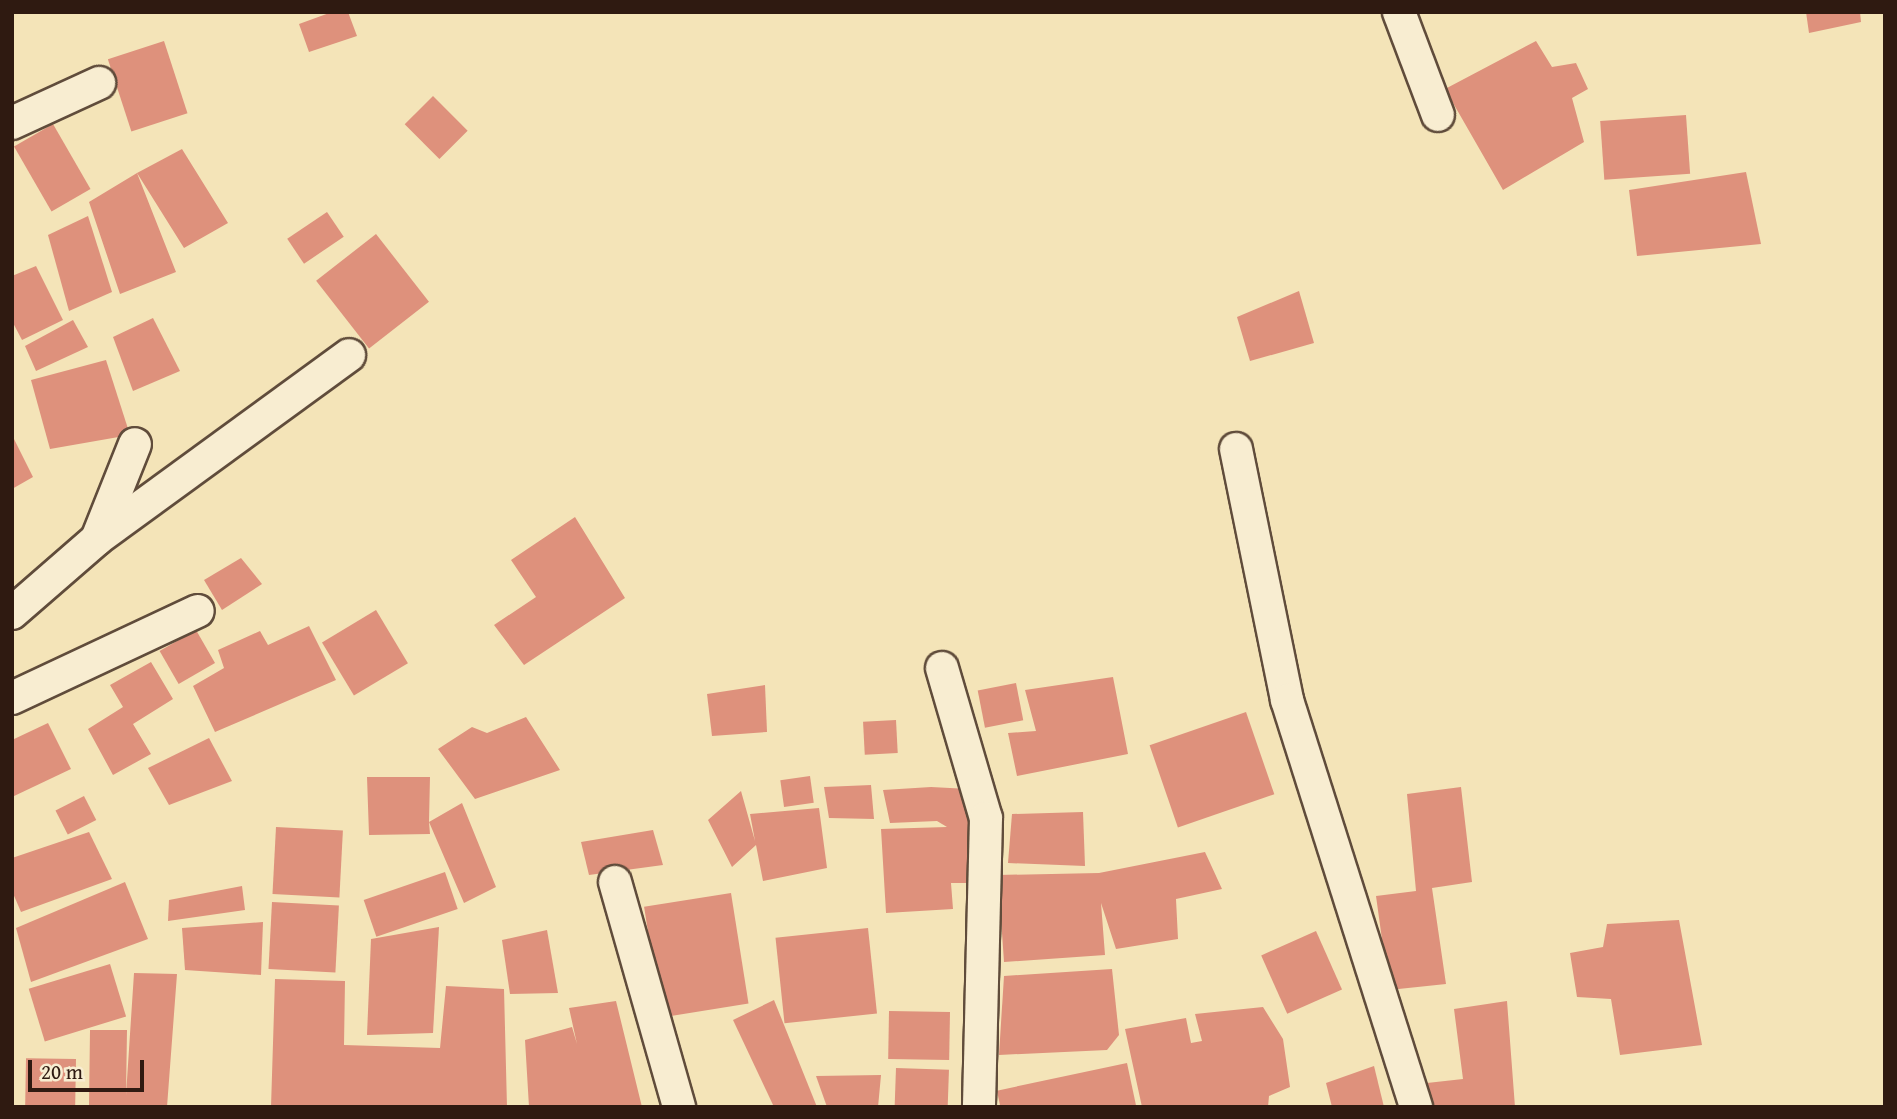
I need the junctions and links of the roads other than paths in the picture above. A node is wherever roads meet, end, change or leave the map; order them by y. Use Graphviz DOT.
graph roads {
  1 [pos="1399,12"];
  2 [pos="99,83"];
  3 [pos="1438,115"];
  4 [pos="12,123"];
  5 [pos="349,355"];
  6 [pos="135,444"];
  7 [pos="1236,449"];
  8 [pos="97,539"];
  9 [pos="198,611"];
  10 [pos="12,614"];
  11 [pos="942,668"];
  12 [pos="12,698"];
  13 [pos="615,883"];
  14 [pos="679,1107"];
  15 [pos="978,1107"];
  16 [pos="1416,1107"];
  1 -- 3 [label="street"];
  2 -- 4 [label="street"];
  5 -- 8 [label="street"];
  6 -- 8 [label="street"];
  7 -- 16 [label="street"];
  8 -- 10 [label="street"];
  9 -- 12 [label="street"];
  11 -- 15 [label="street"];
  13 -- 14 [label="street"];
}
